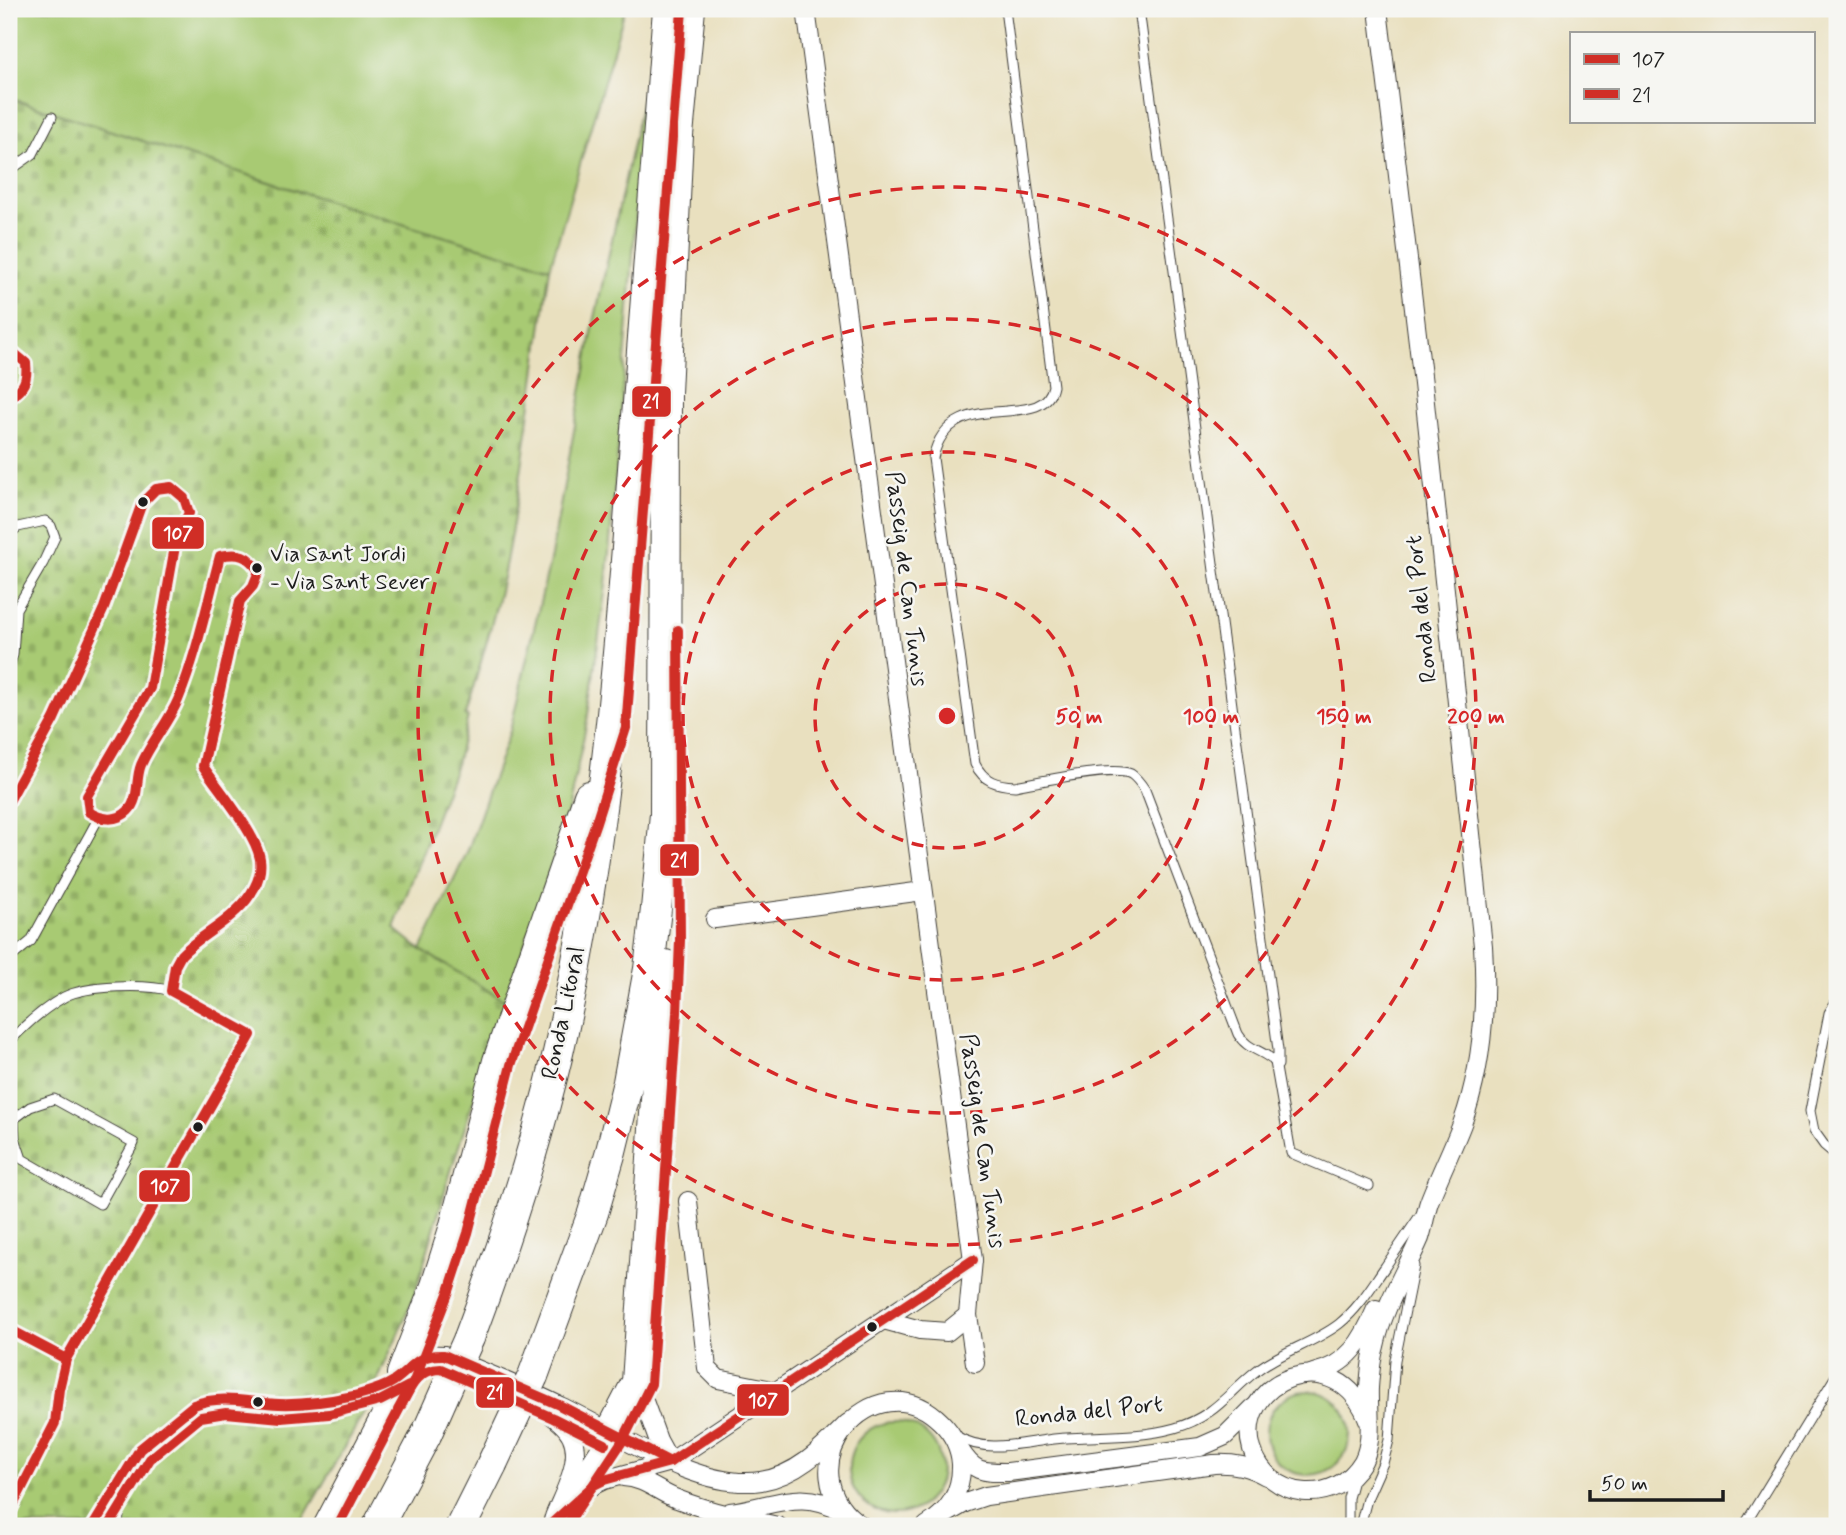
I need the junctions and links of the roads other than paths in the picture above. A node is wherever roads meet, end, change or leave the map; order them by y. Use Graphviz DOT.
graph roads {
  1 [pos="668,9"];
  2 [pos="690,9"];
  3 [pos="806,9"];
  4 [pos="1006,9"];
  5 [pos="1139,9"];
  6 [pos="1378,9"];
  7 [pos="52,117"];
  8 [pos="668,134"];
  9 [pos="9,164"];
  10 [pos="9,349"];
  11 [pos="9,398"];
  12 [pos="9,534"];
  13 [pos="9,665"];
  14 [pos="612,725"];
  15 [pos="9,802"];
  16 [pos="665,814"];
  17 [pos="98,819"];
  18 [pos="923,891"];
  19 [pos="715,919"];
  20 [pos="9,959"];
  21 [pos="171,991"];
  22 [pos="1837,1000"];
  23 [pos="9,1042"];
  24 [pos="1278,1068"];
  25 [pos="12,1117"];
  26 [pos="1837,1157"];
  27 [pos="1369,1186"];
  28 [pos="688,1200"];
  29 [pos="1415,1233"];
  30 [pos="973,1259"];
  31 [pos="968,1315"];
  32 [pos="884,1320"];
  33 [pos="9,1329"];
  34 [pos="66,1359"];
  35 [pos="975,1363"];
  36 [pos="402,1374"];
  37 [pos="1306,1374"];
  38 [pos="1837,1374"];
  39 [pos="494,1378"];
  40 [pos="637,1382"];
  41 [pos="772,1395"];
  42 [pos="1264,1395"];
  43 [pos="1369,1422"];
  44 [pos="848,1423"];
  45 [pos="611,1432"];
  46 [pos="954,1440"];
  47 [pos="670,1462"];
  48 [pos="129,1464"];
  49 [pos="1355,1473"];
  50 [pos="616,1476"];
  51 [pos="1270,1478"];
  52 [pos="9,1513"];
  53 [pos="720,1513"];
  54 [pos="847,1519"];
  55 [pos="551,1523"];
  56 [pos="932,1523"];
  57 [pos="93,1526"];
  58 [pos="117,1526"];
  59 [pos="322,1526"];
  60 [pos="378,1526"];
  61 [pos="461,1526"];
  62 [pos="778,1526"];
  63 [pos="862,1526"];
  64 [pos="1348,1526"];
  65 [pos="1360,1526"];
  66 [pos="1744,1526"];
  1 -- 8 [label="highway, Ronda Litoral"];
  2 -- 8 [label="highway, Ronda Litoral"];
  3 -- 18 [label="street, Passeig de Can Tunis"];
  4 -- 24 [label="lane"];
  5 -- 24 [label="lane"];
  6 -- 29 [label="street, Ronda del Port"];
  7 -- 9 [label="lane"];
  8 -- 14 [label="highway, Ronda Litoral"];
  8 -- 16 [label="highway, Ronda Litoral"];
  10 -- 11 [label="lane"];
  12 -- 13 [label="lane"];
  14 -- 36 [label="highway"];
  14 -- 60 [label="highway, Ronda Litoral, bridge"];
  15 -- 17 [label="lane"];
  16 -- 40 [label="highway"];
  16 -- 61 [label="highway, Ronda Litoral, bridge"];
  17 -- 20 [label="lane"];
  17 -- 21 [label="lane"];
  18 -- 19 [label="street"];
  18 -- 30 [label="street, Passeig de Can Tunis"];
  21 -- 23 [label="lane"];
  21 -- 34 [label="lane"];
  22 -- 26 [label="lane"];
  24 -- 27 [label="lane"];
  25 -- 25 [label="lane"];
  28 -- 41 [label="street"];
  29 -- 37 [label="street"];
  29 -- 43 [label="street"];
  29 -- 46 [label="lane, Ronda del Port"];
  29 -- 65 [label="lane"];
  30 -- 31 [label="street, Passeig de Can Tunis"];
  30 -- 32 [label="street"];
  31 -- 32 [label="street"];
  31 -- 35 [label="street, Passeig de Can Tunis"];
  32 -- 41 [label="street"];
  33 -- 34 [label="lane"];
  34 -- 52 [label="lane"];
  36 -- 39 [label="street"];
  36 -- 48 [label="lane"];
  36 -- 59 [label="street"];
  37 -- 42 [label="street"];
  37 -- 43 [label="street"];
  38 -- 66 [label="lane"];
  39 -- 45 [label="street"];
  39 -- 55 [label="street"];
  40 -- 45 [label="highway"];
  40 -- 47 [label="street"];
  41 -- 47 [label="street"];
  42 -- 46 [label="street, Ronda del Port"];
  42 -- 51 [label="street"];
  43 -- 49 [label="street"];
  44 -- 46 [label="street"];
  44 -- 47 [label="street"];
  44 -- 54 [label="street"];
  45 -- 47 [label="street"];
  45 -- 55 [label="street"];
  46 -- 56 [label="street"];
  47 -- 50 [label="street"];
  48 -- 57 [label="lane"];
  48 -- 58 [label="lane"];
  49 -- 51 [label="street"];
  49 -- 64 [label="lane"];
  50 -- 53 [label="street"];
  50 -- 55 [label="street"];
  51 -- 56 [label="street"];
  53 -- 54 [label="street"];
  53 -- 62 [label="street"];
  54 -- 63 [label="street"];
}
